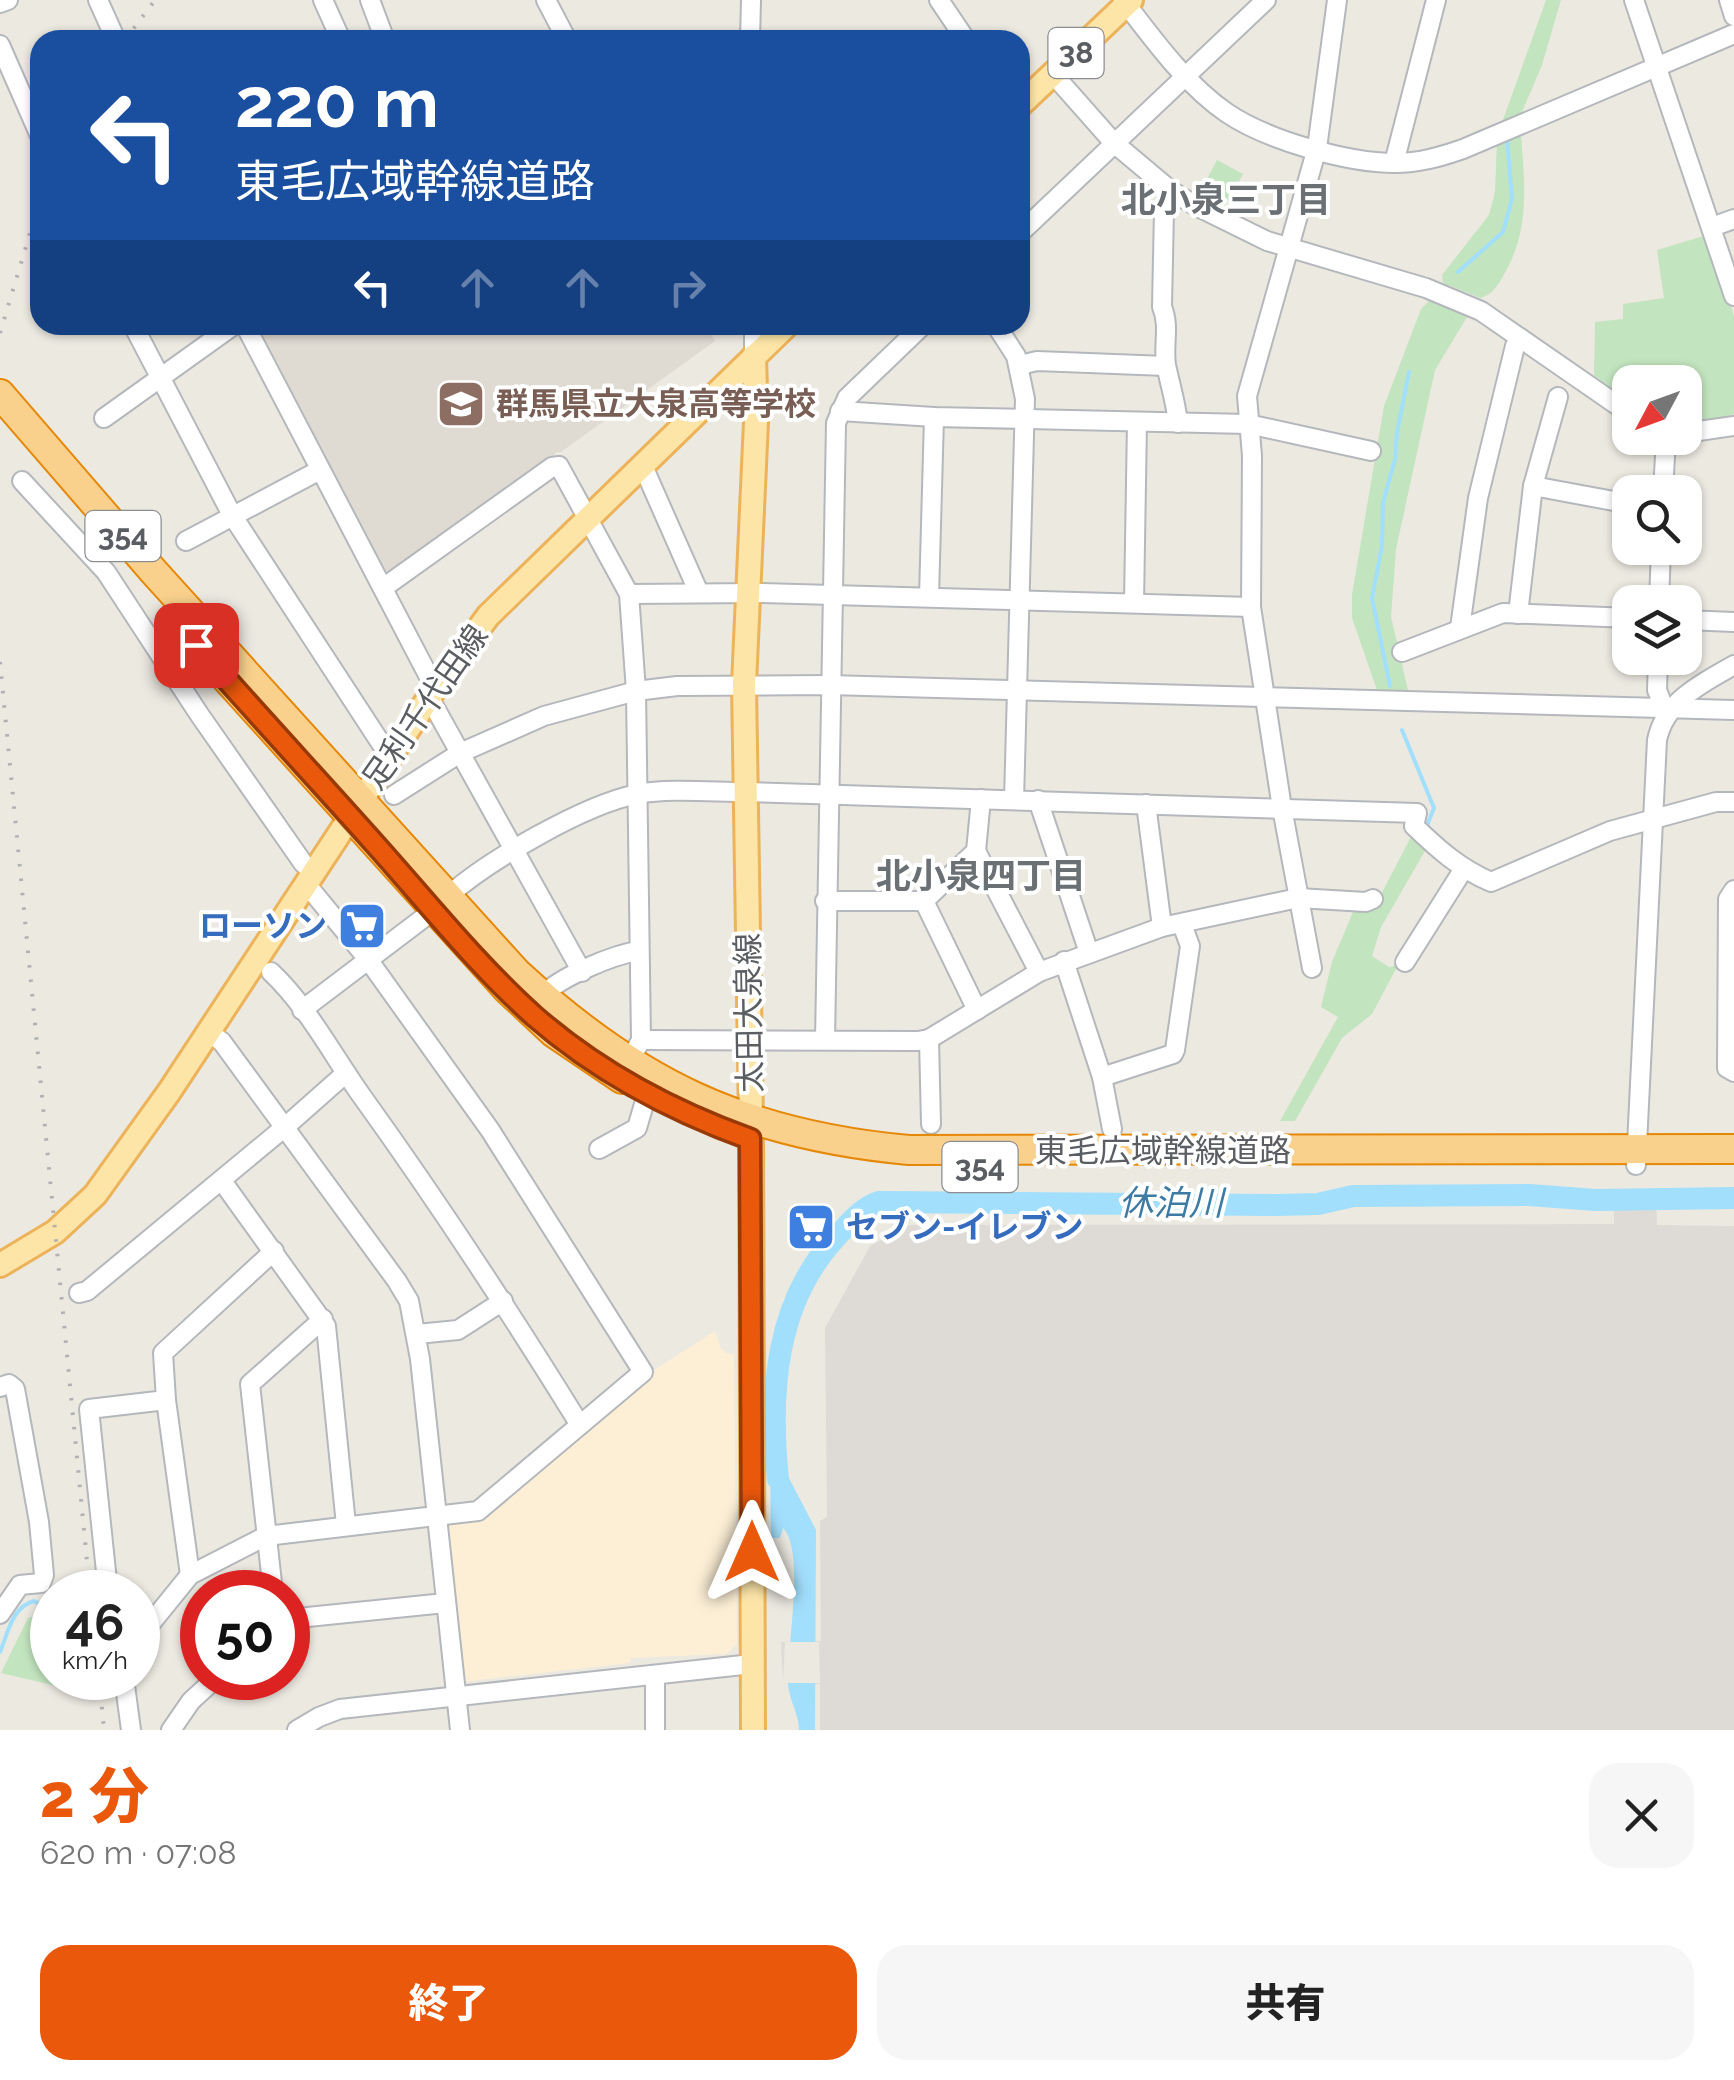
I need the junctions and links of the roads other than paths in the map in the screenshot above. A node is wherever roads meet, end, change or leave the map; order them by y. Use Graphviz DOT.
graph roads {
  1 [pos="8,0"];
  2 [pos="98,0"];
  3 [pos="322,0"];
  4 [pos="370,0"];
  5 [pos="546,0"];
  6 [pos="751,0"];
  7 [pos="939,0"];
  8 [pos="1266,0"];
  9 [pos="1337,0"];
  10 [pos="1436,0"];
  11 [pos="1634,0"];
  12 [pos="1729,0"];
  13 [pos="1127,1"];
  14 [pos="0,3"];
  15 [pos="1734,16"];
  16 [pos="112,30"];
  17 [pos="336,30"];
  18 [pos="381,30"];
  19 [pos="562,30"];
  20 [pos="750,30"];
  21 [pos="959,30"];
  22 [pos="1734,34"];
  23 [pos="0,44"];
  24 [pos="1657,66"];
  25 [pos="1053,74"];
  26 [pos="1186,76"];
  27 [pos="1030,96"];
  28 [pos="30,113"];
  29 [pos="1114,143"];
  30 [pos="1317,148"];
  31 [pos="1394,163"];
  32 [pos="1170,190"];
  33 [pos="1734,220"];
  34 [pos="1030,223"];
  35 [pos="1712,228"];
  36 [pos="1289,248"];
  37 [pos="1734,296"];
  38 [pos="138,335"];
  39 [pos="220,335"];
  40 [pos="250,335"];
  41 [pos="754,335"];
  42 [pos="776,335"];
  43 [pos="913,335"];
  44 [pos="1002,335"];
  45 [pos="1520,338"];
  46 [pos="754,356"];
  47 [pos="1020,365"];
  48 [pos="1166,366"];
  49 [pos="161,377"];
  50 [pos="1558,396"];
  51 [pos="1612,402"];
  52 [pos="840,411"];
  53 [pos="6,415"];
  54 [pos="934,417"];
  55 [pos="104,418"];
  56 [pos="1025,419"];
  57 [pos="1137,422"];
  58 [pos="1178,423"];
  59 [pos="1248,424"];
  60 [pos="1734,426"];
  61 [pos="1702,431"];
  62 [pos="1371,450"];
  63 [pos="642,464"];
  64 [pos="320,470"];
  65 [pos="22,481"];
  66 [pos="1533,486"];
  67 [pos="1612,501"];
  68 [pos="232,515"];
  69 [pos="587,517"];
  70 [pos="186,541"];
  71 [pos="383,588"];
  72 [pos="699,593"];
  73 [pos="748,593"];
  74 [pos="628,594"];
  75 [pos="833,595"];
  76 [pos="929,597"];
  77 [pos="1019,600"];
  78 [pos="1134,603"];
  79 [pos="1251,607"];
  80 [pos="1518,614"];
  81 [pos="1612,617"];
  82 [pos="1702,621"];
  83 [pos="1734,622"];
  84 [pos="1460,628"];
  85 [pos="1402,652"];
  86 [pos="1734,665"];
  87 [pos="1658,675"];
  88 [pos="744,684"];
  89 [pos="829,685"];
  90 [pos="434,690"];
  91 [pos="1017,690"];
  92 [pos="636,691"];
  93 [pos="1266,697"];
  94 [pos="1668,708"];
  95 [pos="1734,710"];
  96 [pos="382,745"];
  97 [pos="460,753"];
  98 [pos="746,792"];
  99 [pos="638,794"];
  100 [pos="828,794"];
  101 [pos="394,796"];
  102 [pos="980,799"];
  103 [pos="1014,800"];
  104 [pos="1038,800"];
  105 [pos="1734,802"];
  106 [pos="1146,804"];
  107 [pos="356,808"];
  108 [pos="1282,808"];
  109 [pos="1654,819"];
  110 [pos="514,850"];
  111 [pos="976,852"];
  112 [pos="1463,870"];
  113 [pos="311,879"];
  114 [pos="1734,890"];
  115 [pos="1298,898"];
  116 [pos="1373,899"];
  117 [pos="825,900"];
  118 [pos="924,900"];
  119 [pos="441,903"];
  120 [pos="1182,924"];
  121 [pos="1162,927"];
  122 [pos="638,950"];
  123 [pos="1089,952"];
  124 [pos="367,958"];
  125 [pos="1064,962"];
  126 [pos="1406,962"];
  127 [pos="1312,968"];
  128 [pos="271,972"];
  129 [pos="582,972"];
  130 [pos="1038,972"];
  131 [pos="542,996"];
  132 [pos="302,1010"];
  133 [pos="977,1010"];
  134 [pos="209,1032"];
  135 [pos="929,1039"];
  136 [pos="825,1040"];
  137 [pos="749,1041"];
  138 [pos="635,1051"];
  139 [pos="1734,1072"];
  140 [pos="346,1073"];
  141 [pos="1102,1078"];
  142 [pos="647,1094"];
  143 [pos="931,1124"];
  144 [pos="285,1128"];
  145 [pos="1112,1129"];
  146 [pos="751,1130"];
  147 [pos="599,1149"];
  148 [pos="1734,1149"];
  149 [pos="1636,1157"];
  150 [pos="1734,1165"];
  151 [pos="222,1181"];
  152 [pos="274,1252"];
  153 [pos="0,1265"];
  154 [pos="80,1294"];
  155 [pos="504,1301"];
  156 [pos="323,1318"];
  157 [pos="417,1334"];
  158 [pos="0,1387"];
  159 [pos="166,1400"];
  160 [pos="580,1425"];
  161 [pos="437,1517"];
  162 [pos="346,1526"];
  163 [pos="266,1536"];
  164 [pos="106,1570"];
  165 [pos="189,1570"];
  166 [pos="198,1570"];
  167 [pos="271,1570"];
  168 [pos="180,1585"];
  169 [pos="445,1603"];
  170 [pos="160,1606"];
  171 [pos="0,1614"];
  172 [pos="310,1617"];
  173 [pos="752,1664"];
  174 [pos="655,1674"];
  175 [pos="456,1695"];
  176 [pos="127,1700"];
  177 [pos="193,1700"];
  178 [pos="131,1730"];
  179 [pos="171,1730"];
  180 [pos="297,1730"];
  181 [pos="460,1730"];
  182 [pos="656,1730"];
  183 [pos="753,1730"];
  1 -- 14 [label="street"];
  2 -- 16 [label="street"];
  3 -- 17 [label="street"];
  4 -- 18 [label="street"];
  5 -- 19 [label="street"];
  6 -- 20 [label="street"];
  7 -- 21 [label="street"];
  8 -- 26 [label="street"];
  9 -- 30 [label="street"];
  10 -- 31 [label="street"];
  11 -- 24 [label="street"];
  12 -- 15 [label="street"];
  13 -- 25 [label="main road, 38"];
  13 -- 26 [label="street"];
  22 -- 24 [label="street"];
  23 -- 28 [label="street"];
  24 -- 31 [label="street"];
  24 -- 35 [label="street"];
  25 -- 27 [label="main road, 38"];
  25 -- 29 [label="street"];
  26 -- 29 [label="street"];
  26 -- 30 [label="street"];
  29 -- 32 [label="street"];
  29 -- 34 [label="street"];
  30 -- 31 [label="street"];
  30 -- 36 [label="street"];
  32 -- 36 [label="street"];
  32 -- 48 [label="street"];
  33 -- 35 [label="street"];
  35 -- 37 [label="street"];
  36 -- 45 [label="street"];
  36 -- 59 [label="street"];
  38 -- 49 [label="street"];
  39 -- 49 [label="street"];
  40 -- 64 [label="street"];
  41 -- 46 [label="street"];
  42 -- 46 [label="main road, 足利千代田線"];
  43 -- 52 [label="street"];
  44 -- 47 [label="street"];
  45 -- 51 [label="street"];
  45 -- 84 [label="street"];
  46 -- 63 [label="main road, 足利千代田線"];
  46 -- 73 [label="main road, 太田大泉線"];
  47 -- 48 [label="street"];
  47 -- 56 [label="street"];
  48 -- 58 [label="street"];
  49 -- 55 [label="street"];
  49 -- 68 [label="street"];
  50 -- 66 [label="street"];
  52 -- 54 [label="street"];
  52 -- 75 [label="street"];
  53 -- 107 [label="highway, 東毛広域幹線道路 / 354"];
  54 -- 56 [label="street"];
  54 -- 76 [label="street"];
  56 -- 57 [label="street"];
  56 -- 77 [label="street"];
  57 -- 58 [label="street"];
  57 -- 78 [label="street"];
  58 -- 59 [label="street"];
  59 -- 62 [label="street"];
  59 -- 79 [label="street"];
  60 -- 61 [label="street"];
  63 -- 69 [label="main road, 足利千代田線"];
  63 -- 72 [label="street"];
  64 -- 68 [label="street"];
  64 -- 71 [label="street"];
  65 -- 113 [label="street"];
  66 -- 67 [label="street"];
  66 -- 80 [label="street"];
  68 -- 70 [label="street"];
  68 -- 96 [label="street"];
  69 -- 71 [label="street"];
  69 -- 74 [label="street"];
  69 -- 90 [label="main road, 足利千代田線"];
  71 -- 90 [label="street"];
  72 -- 73 [label="street"];
  72 -- 74 [label="street"];
  73 -- 75 [label="street"];
  73 -- 88 [label="main road, 太田大泉線"];
  74 -- 92 [label="street"];
  75 -- 76 [label="street"];
  75 -- 89 [label="street"];
  76 -- 77 [label="street"];
  77 -- 78 [label="street"];
  77 -- 91 [label="street"];
  78 -- 79 [label="street"];
  79 -- 93 [label="street"];
  80 -- 81 [label="street"];
  80 -- 84 [label="street"];
  82 -- 83 [label="street"];
  84 -- 85 [label="street"];
  86 -- 94 [label="street"];
  87 -- 94 [label="street"];
  88 -- 89 [label="street"];
  88 -- 92 [label="street"];
  88 -- 98 [label="main road, 太田大泉線"];
  89 -- 91 [label="street"];
  89 -- 100 [label="street"];
  90 -- 97 [label="street"];
  90 -- 107 [label="main road, 足利千代田線"];
  91 -- 93 [label="street"];
  91 -- 103 [label="street"];
  92 -- 97 [label="street"];
  92 -- 99 [label="street"];
  93 -- 94 [label="street"];
  93 -- 108 [label="street"];
  94 -- 95 [label="street"];
  94 -- 109 [label="street"];
  97 -- 101 [label="street"];
  97 -- 110 [label="street"];
  98 -- 99 [label="street"];
  98 -- 100 [label="street"];
  98 -- 137 [label="main road, 太田大泉線"];
  99 -- 110 [label="street"];
  99 -- 122 [label="street"];
  100 -- 102 [label="street"];
  100 -- 117 [label="street"];
  102 -- 103 [label="street"];
  102 -- 111 [label="street"];
  103 -- 104 [label="street"];
  104 -- 106 [label="street"];
  104 -- 123 [label="street"];
  105 -- 109 [label="street"];
  106 -- 108 [label="street"];
  106 -- 121 [label="street"];
  107 -- 113 [label="main road, 足利千代田線"];
  107 -- 119 [label="highway, 東毛広域幹線道路 / 354"];
  108 -- 112 [label="street"];
  108 -- 115 [label="street"];
  109 -- 112 [label="street"];
  109 -- 149 [label="street"];
  110 -- 119 [label="street"];
  110 -- 129 [label="street"];
  111 -- 118 [label="street"];
  111 -- 130 [label="street"];
  112 -- 126 [label="street"];
  113 -- 124 [label="street"];
  113 -- 134 [label="main road, 足利千代田線"];
  114 -- 139 [label="street"];
  115 -- 116 [label="street"];
  115 -- 120 [label="street"];
  115 -- 127 [label="street"];
  117 -- 118 [label="street"];
  117 -- 136 [label="street"];
  118 -- 133 [label="street"];
  119 -- 124 [label="street"];
  119 -- 131 [label="highway, 東毛広域幹線道路 / 354"];
  119 -- 142 [label="highway, 東毛広域幹線道路 / 354"];
  120 -- 121 [label="street"];
  120 -- 141 [label="street"];
  121 -- 123 [label="street"];
  122 -- 129 [label="street"];
  122 -- 138 [label="street"];
  123 -- 125 [label="street"];
  124 -- 132 [label="street"];
  124 -- 160 [label="street"];
  125 -- 130 [label="street"];
  125 -- 141 [label="street"];
  128 -- 132 [label="street"];
  129 -- 131 [label="street"];
  130 -- 133 [label="street"];
  131 -- 138 [label="highway, 東毛広域幹線道路 / 354"];
  132 -- 140 [label="street"];
  133 -- 135 [label="street"];
  134 -- 144 [label="street"];
  134 -- 153 [label="main road, 足利千代田線"];
  135 -- 136 [label="street"];
  135 -- 143 [label="street"];
  136 -- 137 [label="street"];
  137 -- 138 [label="street"];
  137 -- 146 [label="main road, 太田大泉線"];
  138 -- 146 [label="highway, 東毛広域幹線道路 / 354"];
  140 -- 144 [label="street"];
  140 -- 155 [label="street"];
  141 -- 145 [label="street"];
  142 -- 146 [label="highway, 東毛広域幹線道路 / 354"];
  142 -- 147 [label="street"];
  144 -- 151 [label="street"];
  144 -- 157 [label="street"];
  146 -- 149 [label="highway, 東毛広域幹線道路 / 354"];
  146 -- 173 [label="main road, 太田大泉線"];
  148 -- 149 [label="highway, 東毛広域幹線道路 / 354"];
  149 -- 150 [label="highway, 東毛広域幹線道路 / 354"];
  151 -- 152 [label="street"];
  151 -- 154 [label="street"];
  152 -- 156 [label="street"];
  152 -- 159 [label="street"];
  155 -- 157 [label="street"];
  155 -- 160 [label="street"];
  156 -- 162 [label="street"];
  156 -- 163 [label="street"];
  157 -- 161 [label="street"];
  158 -- 171 [label="street"];
  159 -- 164 [label="street"];
  159 -- 165 [label="street"];
  160 -- 161 [label="street"];
  161 -- 162 [label="street"];
  161 -- 169 [label="street"];
  162 -- 163 [label="street"];
  163 -- 166 [label="street"];
  163 -- 167 [label="street"];
  168 -- 170 [label="street"];
  169 -- 172 [label="street"];
  169 -- 175 [label="street"];
  173 -- 174 [label="street"];
  173 -- 183 [label="main road, 太田大泉線"];
  174 -- 175 [label="street"];
  174 -- 182 [label="street"];
  175 -- 180 [label="street"];
  175 -- 181 [label="street"];
  176 -- 178 [label="street"];
  177 -- 179 [label="street"];
}
